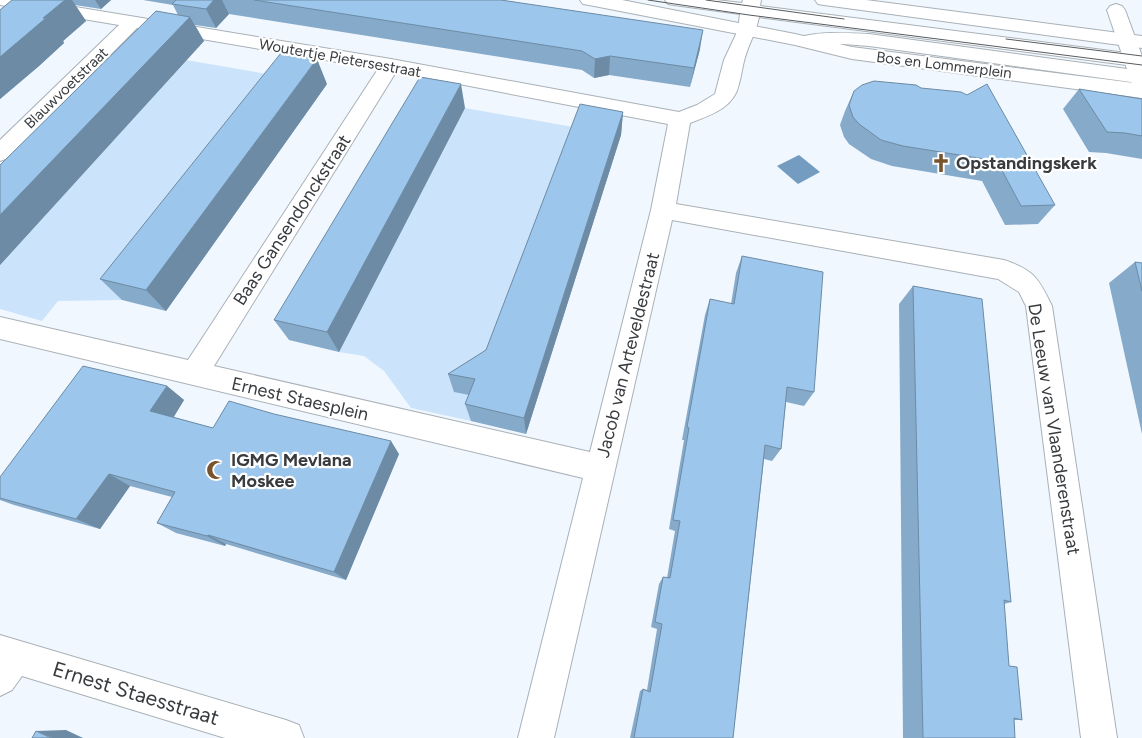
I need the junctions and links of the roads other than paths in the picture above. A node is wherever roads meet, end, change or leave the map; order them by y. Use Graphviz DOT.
graph roads {
  1 [pos="0,0"];
  2 [pos="589,0"];
  3 [pos="674,0"];
  4 [pos="824,0"];
  5 [pos="1116,10"];
  6 [pos="750,14"];
  7 [pos="132,23"];
  8 [pos="391,66"];
  9 [pos="1139,66"];
  10 [pos="680,119"];
  11 [pos="0,153"];
  12 [pos="663,210"];
  13 [pos="0,328"];
  14 [pos="194,374"];
  15 [pos="600,468"];
  16 [pos="5,662"];
  17 [pos="286,738"];
  18 [pos="536,738"];
  19 [pos="1099,738"];
  1 -- 7 [label="main road, Woutertje Pietersestraat"];
  2 -- 6 [label="main road"];
  3 -- 6 [label="main road"];
  4 -- 9 [label="main road"];
  5 -- 9 [label="main road"];
  6 -- 9 [label="main road, Bos en Lommerplein"];
  6 -- 9 [label="main road, Bos en Lommerplein"];
  6 -- 10 [label="main road"];
  7 -- 8 [label="main road, Woutertje Pietersestraat"];
  7 -- 11 [label="main road, Blauwvoetstraat"];
  8 -- 10 [label="main road, Woutertje Pietersestraat"];
  8 -- 14 [label="main road, Baas Gansendonckstraat"];
  10 -- 12 [label="main road, Jacob van Arteveldestraat"];
  12 -- 15 [label="main road, Jacob van Arteveldestraat"];
  12 -- 19 [label="main road, De Leeuw van Vlaanderenstraat"];
  13 -- 14 [label="main road, Ernest Staesplein"];
  14 -- 15 [label="main road, Ernest Staesplein"];
  15 -- 18 [label="main road, Jacob van Arteveldestraat"];
  16 -- 17 [label="main road, Ernest Staesstraat"];
}
